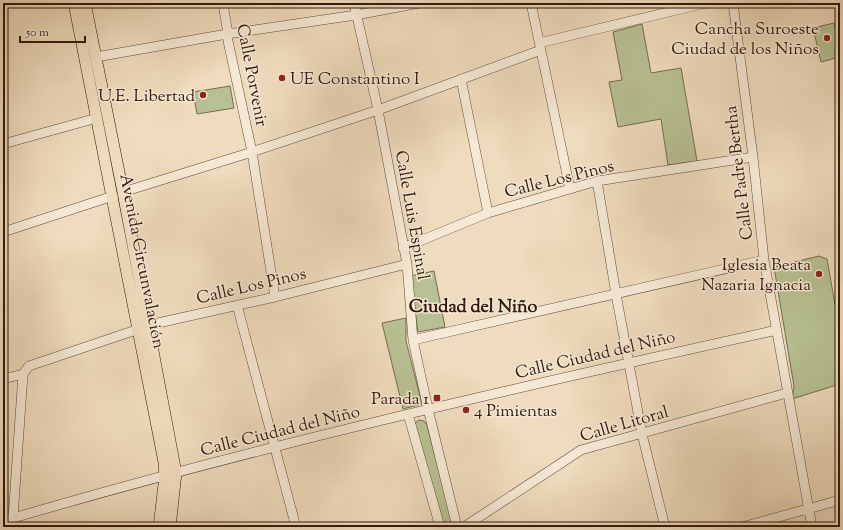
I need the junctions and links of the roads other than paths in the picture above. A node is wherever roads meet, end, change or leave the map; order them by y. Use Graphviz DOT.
graph roads {
  1 [pos="74,3"];
  2 [pos="84,3"];
  3 [pos="223,3"];
  4 [pos="354,3"];
  5 [pos="418,3"];
  6 [pos="531,3"];
  7 [pos="706,3"];
  8 [pos="733,3"];
  9 [pos="356,15"];
  10 [pos="228,34"];
  11 [pos="540,47"];
  12 [pos="96,57"];
  13 [pos="461,79"];
  14 [pos="378,110"];
  15 [pos="97,118"];
  16 [pos="3,144"];
  17 [pos="252,152"];
  18 [pos="753,157"];
  19 [pos="597,181"];
  20 [pos="570,189"];
  21 [pos="118,194"];
  22 [pos="488,213"];
  23 [pos="3,232"];
  24 [pos="403,248"];
  25 [pos="764,260"];
  26 [pos="407,264"];
  27 [pos="616,294"];
  28 [pos="275,297"];
  29 [pos="237,305"];
  30 [pos="144,327"];
  31 [pos="777,330"];
  32 [pos="413,340"];
  33 [pos="629,362"];
  34 [pos="23,374"];
  35 [pos="3,379"];
  36 [pos="787,393"];
  37 [pos="428,409"];
  38 [pos="408,414"];
  39 [pos="642,434"];
  40 [pos="275,448"];
  41 [pos="171,475"];
  42 [pos="840,500"];
  43 [pos="808,509"];
  44 [pos="3,521"];
  45 [pos="14,522"];
  46 [pos="159,527"];
  47 [pos="170,527"];
  48 [pos="296,527"];
  49 [pos="440,527"];
  50 [pos="457,527"];
  51 [pos="464,527"];
  52 [pos="665,527"];
  53 [pos="742,527"];
  54 [pos="812,527"];
  1 -- 15 [label="main road, Avenida Circunvalación"];
  2 -- 12 [label="main road, Avenida Circunvalación"];
  3 -- 10 [label="street, Calle Porvenir"];
  4 -- 9 [label="street, Calle Luis Espinal"];
  5 -- 9 [label="street"];
  6 -- 11 [label="street"];
  7 -- 11 [label="street, Calle Porvenir"];
  8 -- 18 [label="street, Calle Padre Bertha"];
  9 -- 10 [label="street"];
  9 -- 14 [label="street, Calle Luis Espinal"];
  10 -- 12 [label="street"];
  10 -- 17 [label="street, Calle Porvenir"];
  11 -- 13 [label="street, Calle Porvenir"];
  11 -- 20 [label="street"];
  12 -- 21 [label="main road, Avenida Circunvalación"];
  13 -- 14 [label="street, Calle Porvenir"];
  13 -- 22 [label="street"];
  14 -- 17 [label="street, Calle Porvenir"];
  14 -- 24 [label="street, Calle Luis Espinal"];
  15 -- 16 [label="street"];
  15 -- 21 [label="main road, Avenida Circunvalación"];
  17 -- 21 [label="street, Calle Porvenir"];
  17 -- 28 [label="street, Calle Porvenir"];
  18 -- 19 [label="street, Calle Los Pinos"];
  18 -- 25 [label="street, Calle Padre Bertha"];
  19 -- 20 [label="street, Calle Los Pinos"];
  19 -- 27 [label="street"];
  20 -- 22 [label="street, Calle Los Pinos"];
  21 -- 23 [label="street, Calle Porvenir"];
  21 -- 30 [label="main road, Avenida Circunvalación"];
  22 -- 24 [label="street, Calle Los Pinos"];
  24 -- 26 [label="street, Calle Luis Espinal"];
  25 -- 27 [label="street"];
  25 -- 31 [label="street, Calle Padre Bertha"];
  26 -- 28 [label="street, Calle Los Pinos"];
  26 -- 32 [label="street, Calle Luis Espinal"];
  27 -- 32 [label="street"];
  27 -- 33 [label="street"];
  28 -- 29 [label="street, Calle Los Pinos"];
  29 -- 30 [label="street, Calle Los Pinos"];
  29 -- 40 [label="street"];
  30 -- 34 [label="street, Calle Los Pinos"];
  30 -- 41 [label="main road, Avenida Circunvalación"];
  31 -- 33 [label="street, Calle Ciudad del Niño"];
  31 -- 36 [label="street, Calle Padre Bertha"];
  32 -- 37 [label="street, Calle Luis Espinal"];
  33 -- 37 [label="street, Calle Ciudad del Niño"];
  33 -- 39 [label="street"];
  34 -- 35 [label="street, Calle Los Pinos"];
  34 -- 45 [label="street"];
  36 -- 39 [label="street, Calle Litoral"];
  36 -- 43 [label="street, Calle Padre Bertha"];
  37 -- 38 [label="street, Calle Ciudad del Niño"];
  37 -- 50 [label="street, Calle Luis Espinal"];
  38 -- 40 [label="street, Calle Ciudad del Niño"];
  38 -- 49 [label="street"];
  39 -- 51 [label="street, Calle Litoral"];
  39 -- 52 [label="street"];
  40 -- 41 [label="street, Calle Ciudad del Niño"];
  40 -- 48 [label="street"];
  41 -- 45 [label="street, Calle Ciudad del Niño"];
  41 -- 46 [label="main road, Avenida Circunvalación"];
  41 -- 47 [label="main road, Avenida Circunvalación"];
  42 -- 43 [label="street"];
  43 -- 53 [label="street"];
  43 -- 54 [label="street, Calle Padre Bertha"];
  44 -- 45 [label="street, Calle Ciudad del Niño"];
}
